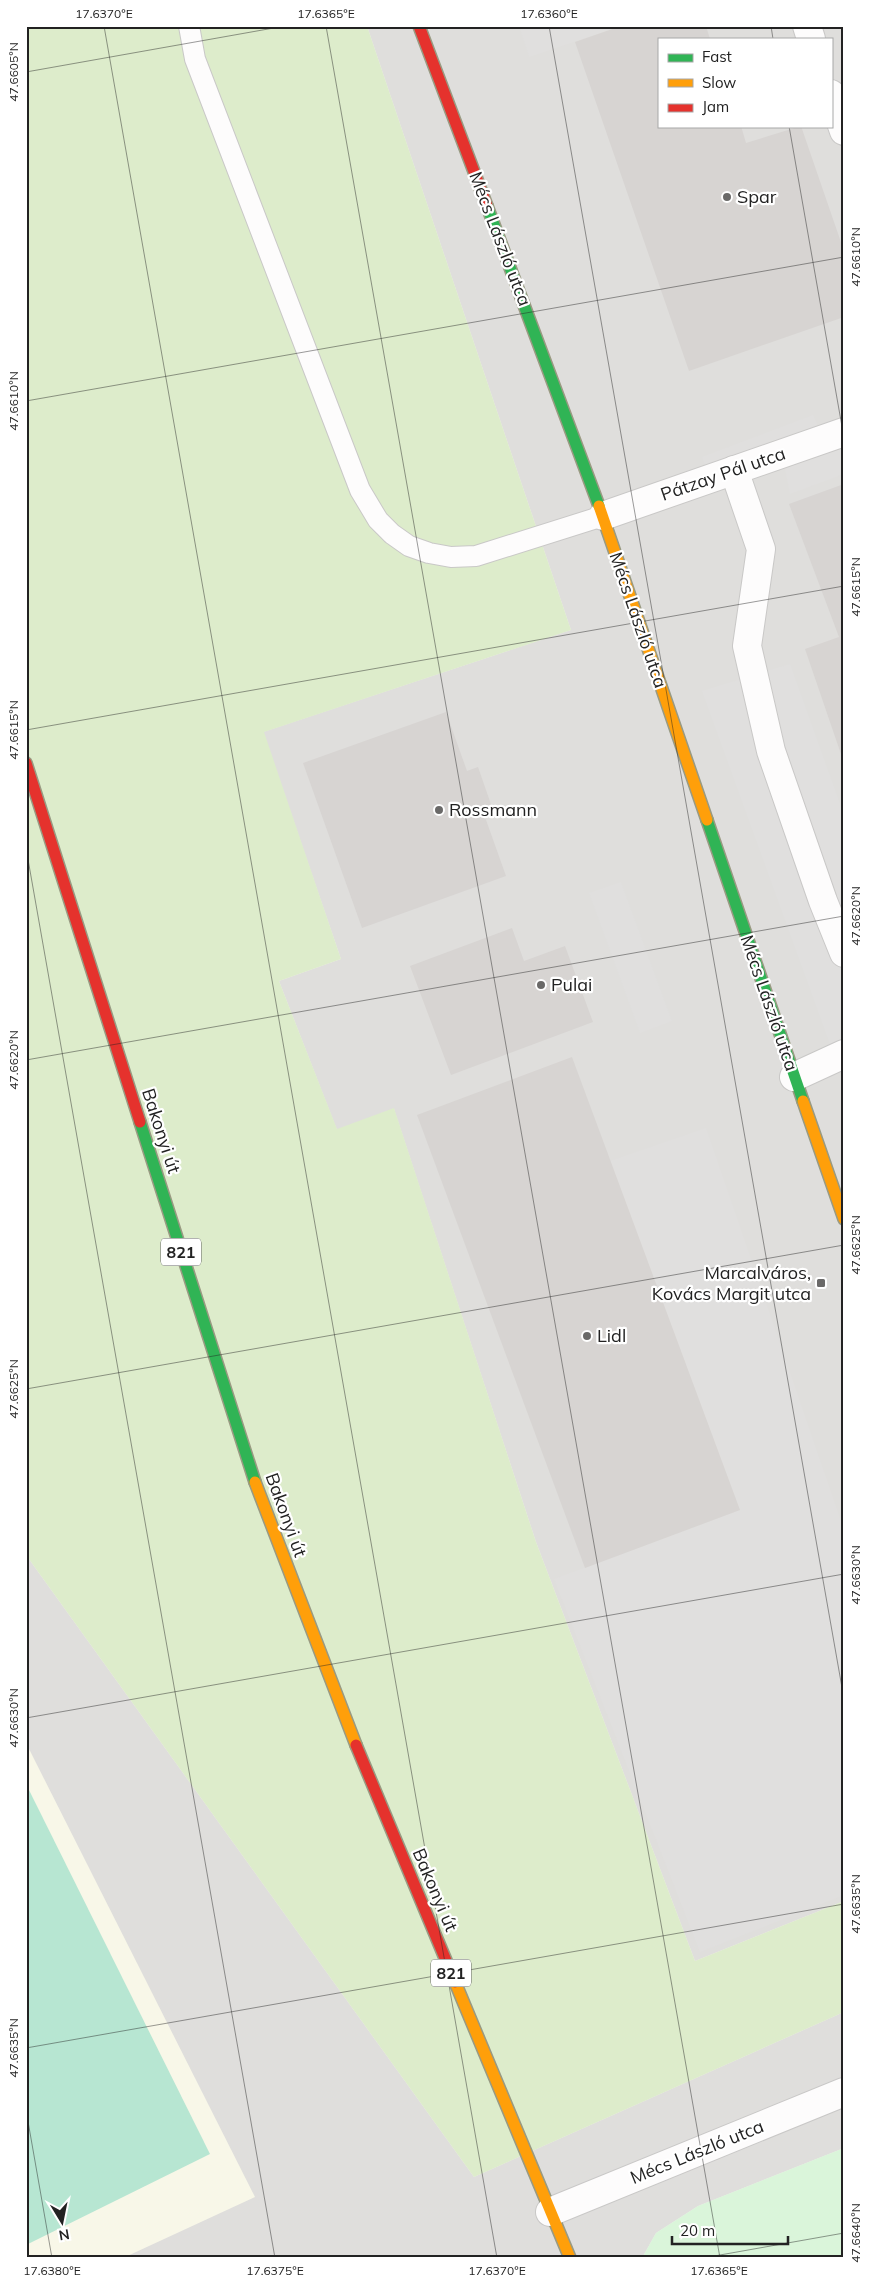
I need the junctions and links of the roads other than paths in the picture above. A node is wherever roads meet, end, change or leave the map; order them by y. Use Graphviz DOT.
graph roads {
  1 [pos="189,26"];
  2 [pos="419,26"];
  3 [pos="807,26"];
  4 [pos="811,38"];
  5 [pos="836,95"];
  6 [pos="844,131"];
  7 [pos="844,432"];
  8 [pos="734,470"];
  9 [pos="603,516"];
  10 [pos="26,763"];
  11 [pos="844,953"];
  12 [pos="844,1054"];
  13 [pos="794,1077"];
  14 [pos="844,1219"];
  15 [pos="844,2092"];
  16 [pos="550,2212"];
  17 [pos="570,2258"];
  1 -- 9 [label="lane"];
  2 -- 9 [label="main road, Mécs László utca"];
  3 -- 4 [label="street"];
  5 -- 6 [label="street"];
  7 -- 8 [label="street, Pátzay Pál utca"];
  8 -- 9 [label="street, Pátzay Pál utca"];
  8 -- 11 [label="street"];
  9 -- 13 [label="main road, Mécs László utca"];
  10 -- 16 [label="main road, Bakonyi út / 821"];
  12 -- 13 [label="street"];
  13 -- 14 [label="main road, Mécs László utca"];
  15 -- 16 [label="street, Mécs László utca"];
  16 -- 17 [label="main road, Bakonyi út / 821"];
}
